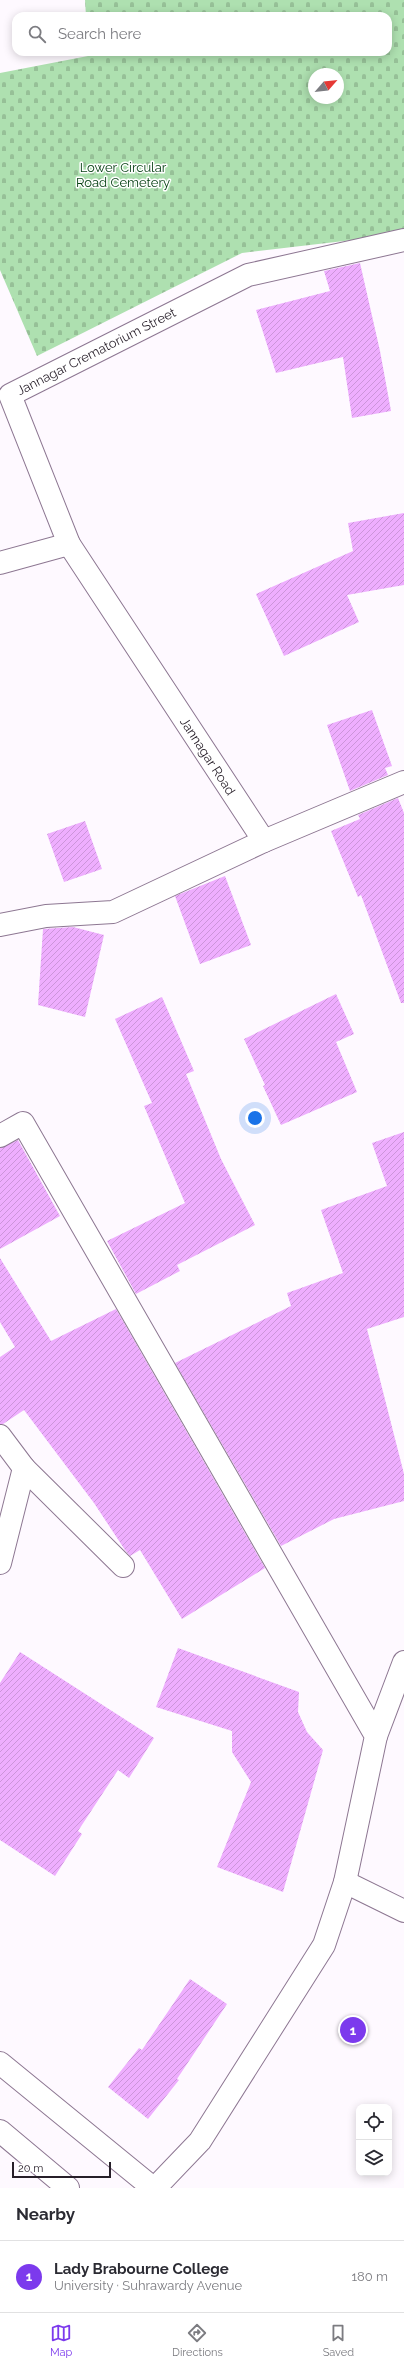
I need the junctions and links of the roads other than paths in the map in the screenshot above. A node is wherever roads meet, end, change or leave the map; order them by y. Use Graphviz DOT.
graph roads {
  1 [pos="404,240"];
  2 [pos="69,544"];
  3 [pos="0,563"];
  4 [pos="404,782"];
  5 [pos="264,841"];
  6 [pos="0,925"];
  7 [pos="0,1136"];
  8 [pos="0,1436"];
  9 [pos="24,1468"];
  10 [pos="0,1563"];
  11 [pos="123,1566"];
  12 [pos="404,1662"];
  13 [pos="376,1736"];
  14 [pos="345,1882"];
  15 [pos="404,1911"];
  16 [pos="0,2063"];
  17 [pos="0,2131"];
  18 [pos="68,2188"];
  19 [pos="154,2188"];
  1 -- 2 [label="street, Jannagar Crematorium Street"];
  2 -- 3 [label="street"];
  2 -- 5 [label="street, Jannagar Road"];
  4 -- 5 [label="street"];
  5 -- 6 [label="street"];
  7 -- 13 [label="street"];
  8 -- 9 [label="street"];
  9 -- 10 [label="street"];
  9 -- 11 [label="street"];
  12 -- 13 [label="street"];
  13 -- 14 [label="street"];
  14 -- 15 [label="street"];
  14 -- 19 [label="street"];
  16 -- 19 [label="street"];
  17 -- 18 [label="street"];
}
